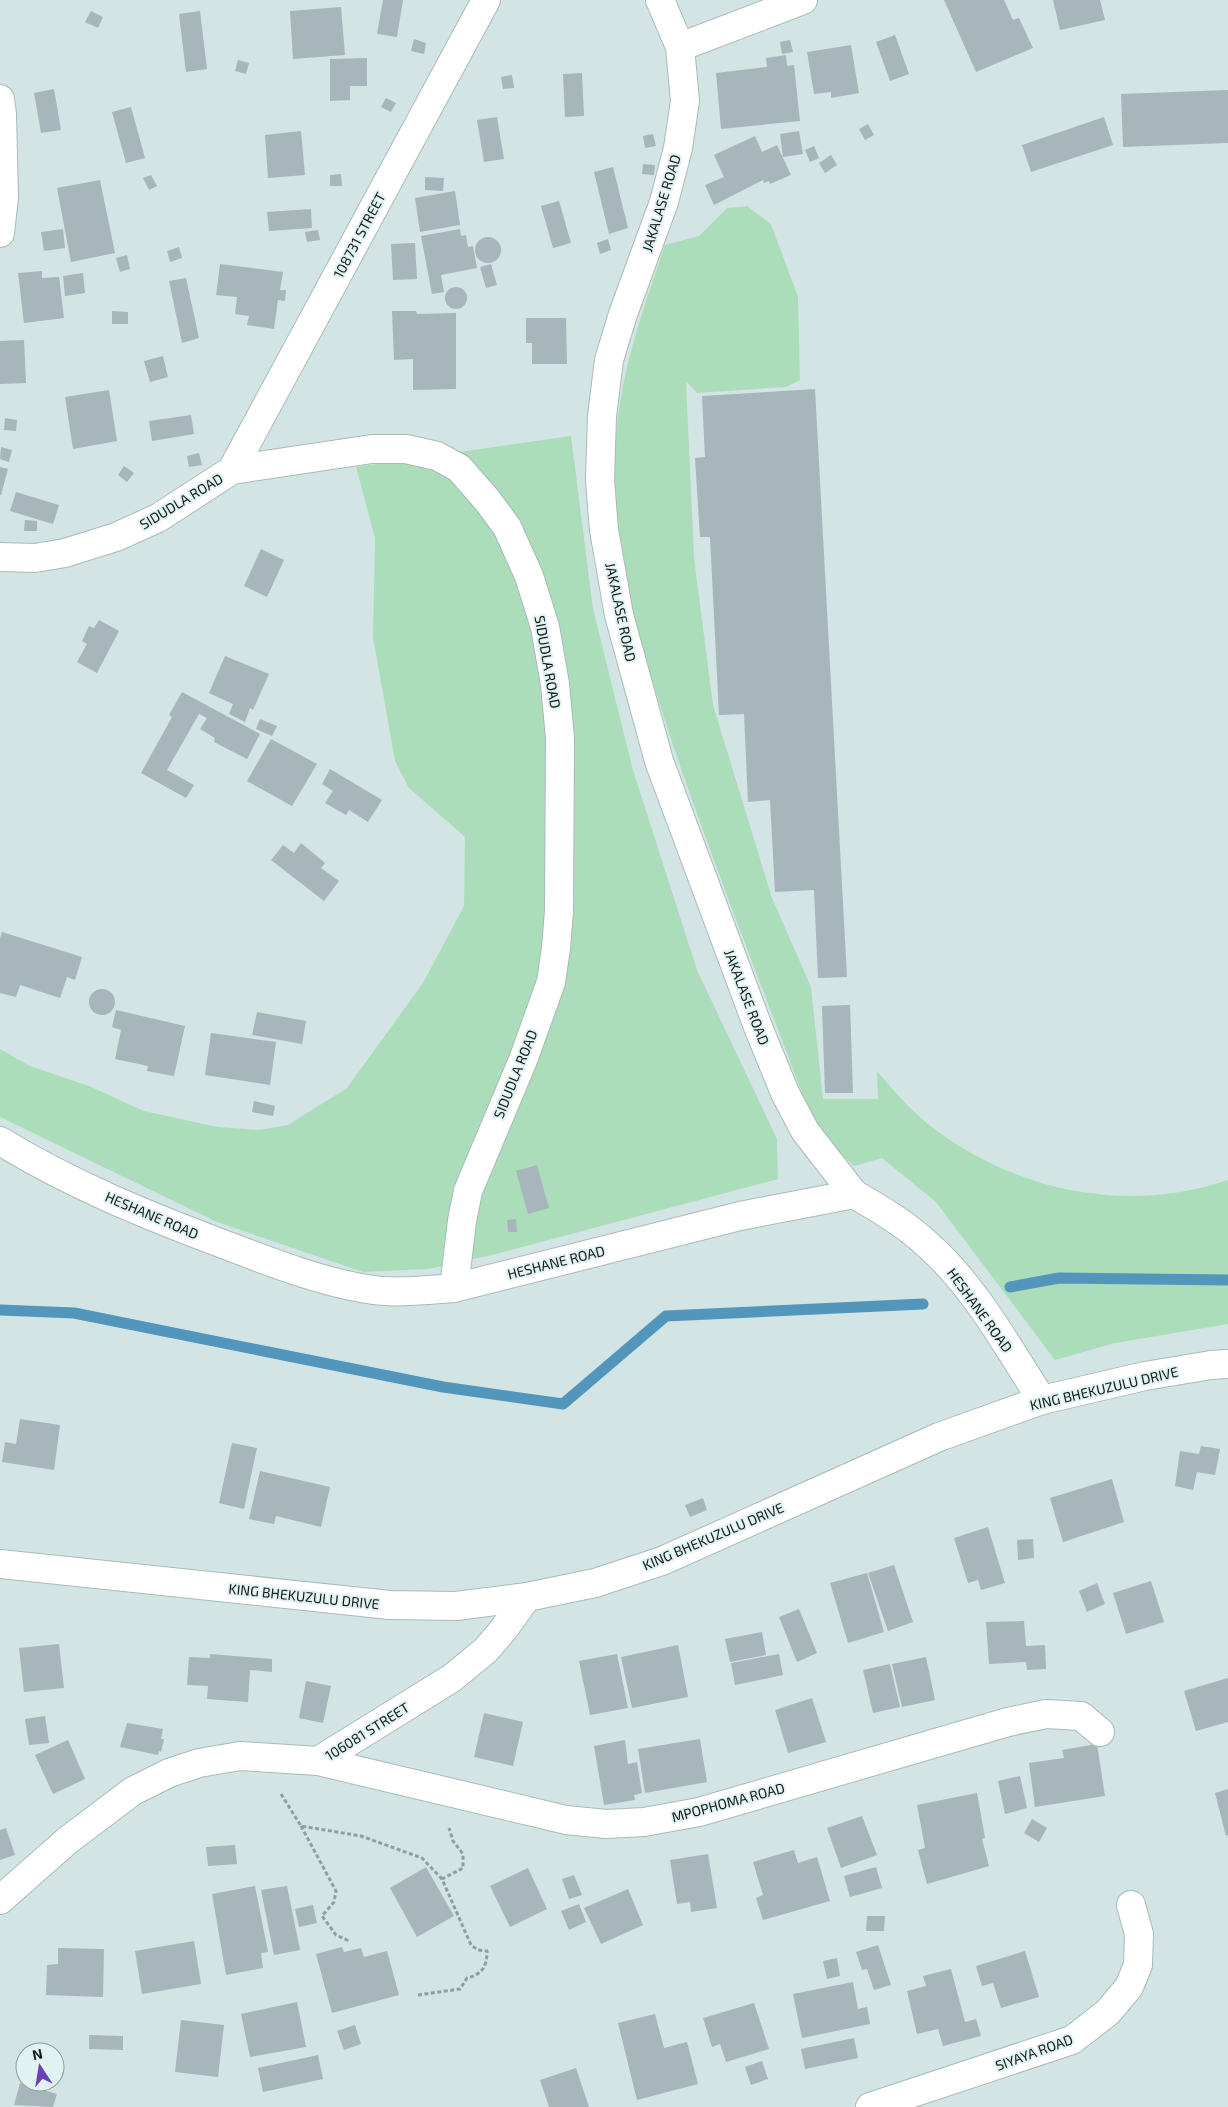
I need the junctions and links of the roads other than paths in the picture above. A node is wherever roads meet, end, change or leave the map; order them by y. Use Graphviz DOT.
graph roads {
  1 [pos="486,0"];
  2 [pos="660,0"];
  3 [pos="803,0"];
  4 [pos="680,47"];
  5 [pos="0,98"];
  6 [pos="0,233"];
  7 [pos="232,470"];
  8 [pos="0,557"];
  9 [pos="0,1141"];
  10 [pos="854,1194"];
  11 [pos="454,1288"];
  12 [pos="1228,1364"];
  13 [pos="1042,1400"];
  14 [pos="0,1564"];
  15 [pos="527,1597"];
  16 [pos="1100,1732"];
  17 [pos="318,1761"];
  18 [pos="0,1900"];
  19 [pos="1131,1905"];
  20 [pos="870,2107"];
  1 -- 7 [label="street, 108731 STREET"];
  2 -- 4 [label="street, JAKALASE ROAD"];
  3 -- 4 [label="street"];
  4 -- 10 [label="street, JAKALASE ROAD"];
  5 -- 6 [label="street"];
  7 -- 8 [label="street, SIDUDLA ROAD"];
  7 -- 11 [label="street, SIDUDLA ROAD"];
  9 -- 11 [label="street, HESHANE ROAD"];
  10 -- 11 [label="street, HESHANE ROAD"];
  10 -- 13 [label="street, HESHANE ROAD"];
  12 -- 13 [label="street, KING BHEKUZULU DRIVE"];
  13 -- 15 [label="street, KING BHEKUZULU DRIVE"];
  14 -- 15 [label="street, KING BHEKUZULU DRIVE"];
  15 -- 17 [label="street, 106081 STREET"];
  16 -- 17 [label="street, MPOPHOMA ROAD"];
  17 -- 18 [label="street, 106081 STREET"];
  19 -- 20 [label="street, SIYAYA ROAD"];
}
